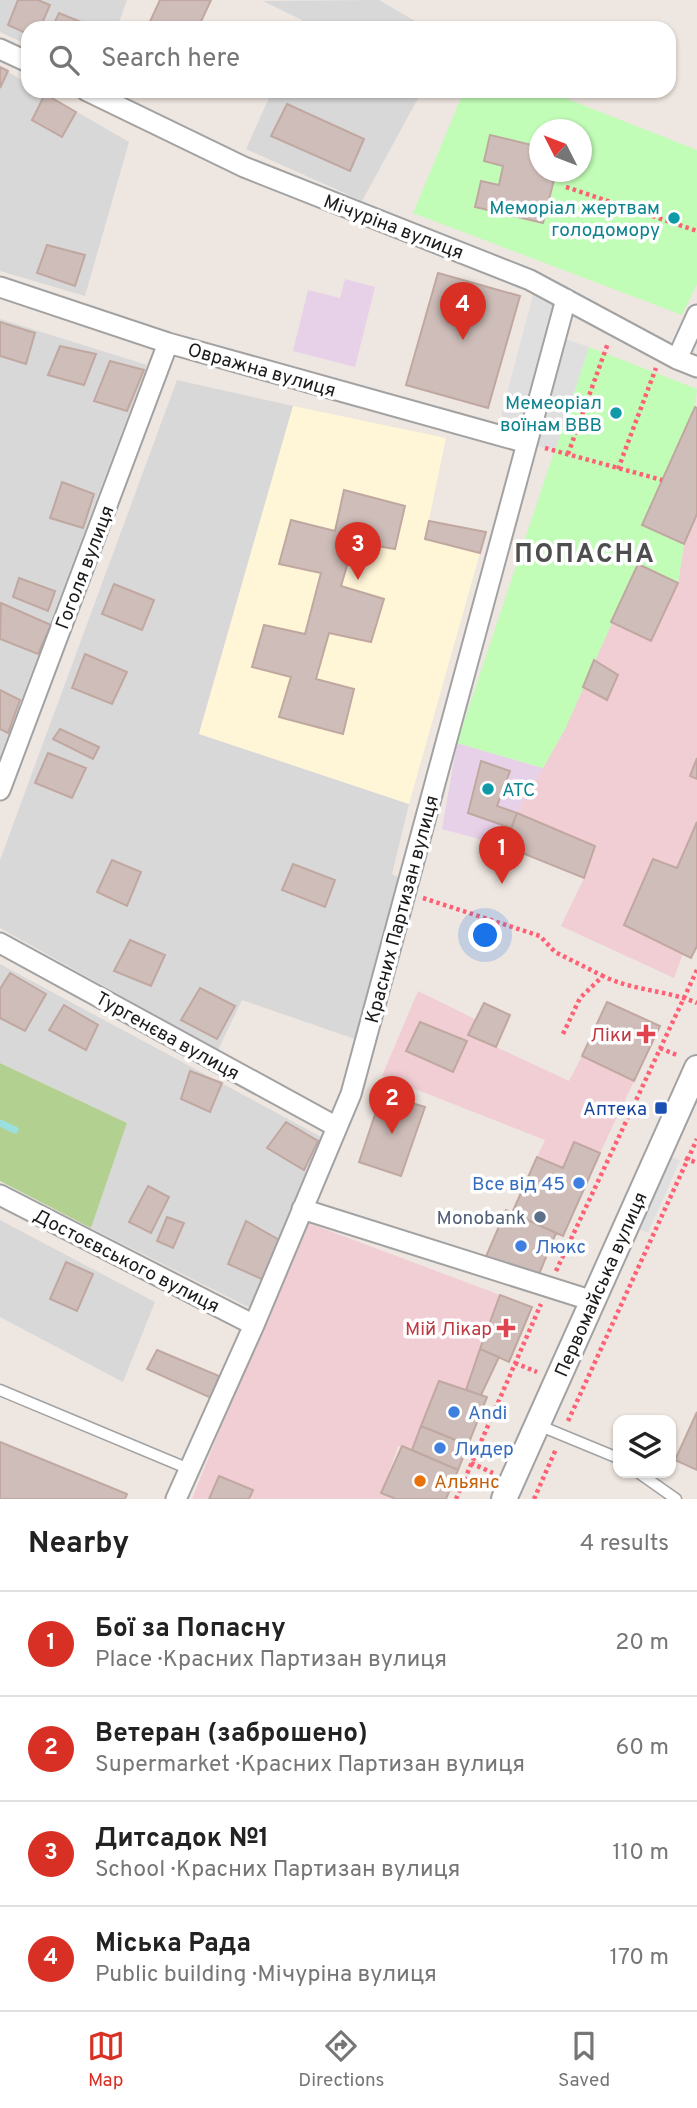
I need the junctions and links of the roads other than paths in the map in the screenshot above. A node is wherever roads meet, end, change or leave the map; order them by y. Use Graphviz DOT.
graph roads {
  1 [pos="0,49"];
  2 [pos="21,59"];
  3 [pos="101,98"];
  4 [pos="0,287"];
  5 [pos="566,299"];
  6 [pos="697,315"];
  7 [pos="168,343"];
  8 [pos="669,355"];
  9 [pos="697,367"];
  10 [pos="527,443"];
  11 [pos="0,790"];
  12 [pos="0,943"];
  13 [pos="697,1068"];
  14 [pos="337,1127"];
  15 [pos="0,1195"];
  16 [pos="302,1209"];
  17 [pos="593,1301"];
  18 [pos="254,1325"];
  19 [pos="0,1390"];
  20 [pos="537,1424"];
  21 [pos="613,1456"];
  22 [pos="189,1469"];
  23 [pos="646,1478"];
  24 [pos="176,1499"];
  25 [pos="503,1499"];
  26 [pos="676,1499"];
  1 -- 2 [label="street"];
  3 -- 5 [label="street, Мічуріна вулиця"];
  4 -- 7 [label="street, Овражна вулиця"];
  5 -- 8 [label="street, Мічуріна вулиця"];
  5 -- 10 [label="street, Красних Партизан вулиця"];
  6 -- 8 [label="street"];
  7 -- 10 [label="street, Овражна вулиця"];
  7 -- 11 [label="street, Гоголя вулиця"];
  8 -- 9 [label="street, Мічуріна вулиця"];
  10 -- 14 [label="street, Красних Партизан вулиця"];
  12 -- 14 [label="street, Тургенєва вулиця"];
  13 -- 17 [label="street, Первомайська вулиця"];
  14 -- 16 [label="street, Красних Партизан вулиця"];
  15 -- 18 [label="street, Достоєвського вулиця"];
  16 -- 17 [label="street"];
  16 -- 18 [label="street, Красних Партизан вулиця"];
  17 -- 20 [label="street, Первомайська вулиця"];
  18 -- 22 [label="street, Красних Партизан вулиця"];
  19 -- 22 [label="lane"];
  20 -- 21 [label="lane"];
  20 -- 25 [label="street, Первомайська вулиця"];
  22 -- 24 [label="street, Красних Партизан вулиця"];
  23 -- 26 [label="lane"];
}
